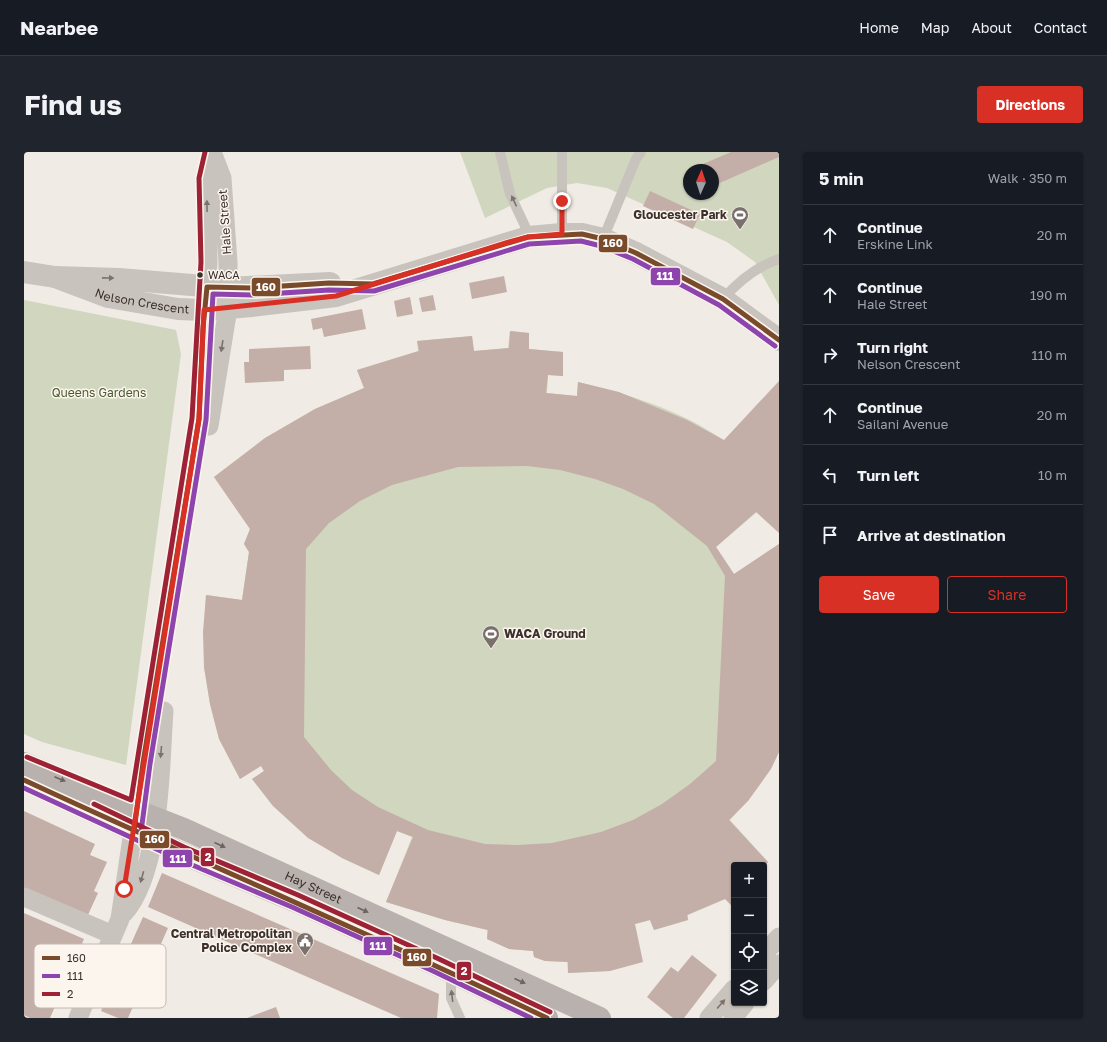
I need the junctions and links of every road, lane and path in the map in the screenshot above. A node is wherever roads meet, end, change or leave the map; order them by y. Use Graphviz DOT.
graph roads {
  1 [pos="212,152"];
  2 [pos="500,152"];
  3 [pos="562,152"];
  4 [pos="641,152"];
  5 [pos="562,234"];
  6 [pos="518,239"];
  7 [pos="603,239"];
  8 [pos="779,259"];
  9 [pos="24,272"];
  10 [pos="55,277"];
  11 [pos="221,294"];
  12 [pos="723,299"];
  13 [pos="204,310"];
  14 [pos="779,340"];
  15 [pos="24,763"];
  16 [pos="24,780"];
  17 [pos="157,818"];
  18 [pos="141,827"];
  19 [pos="24,897"];
  20 [pos="116,927"];
  21 [pos="779,937"];
  22 [pos="109,944"];
  23 [pos="767,951"];
  24 [pos="779,964"];
  25 [pos="450,972"];
  26 [pos="767,978"];
  27 [pos="731,992"];
  28 [pos="743,1006"];
  29 [pos="82,1008"];
  30 [pos="78,1018"];
  31 [pos="460,1018"];
  32 [pos="547,1018"];
  33 [pos="600,1018"];
  34 [pos="709,1018"];
  35 [pos="733,1018"];
  1 -- 11 [label="street, Hale Street"];
  6 -- 2 [label="lane, one-way"];
  3 -- 5 [label="lane"];
  4 -- 7 [label="lane"];
  5 -- 6 [label="street, Nelson Crescent"];
  5 -- 7 [label="street, Nelson Crescent"];
  6 -- 11 [label="street, Nelson Crescent"];
  7 -- 12 [label="street, Nelson Crescent"];
  8 -- 12 [label="lane"];
  9 -- 10 [label="street, Nelson Crescent"];
  10 -- 11 [label="street, Nelson Crescent, one-way"];
  10 -- 13 [label="street, Nelson Crescent"];
  11 -- 13 [label="street, Nelson Crescent"];
  11 -- 17 [label="street, Hale Street, one-way"];
  12 -- 14 [label="street, Nelson Crescent"];
  13 -- 18 [label="street"];
  15 -- 18 [label="main road, Hay Street, one-way"];
  16 -- 18 [label="main road, Hay Street"];
  17 -- 18 [label="main road, Hay Street"];
  17 -- 33 [label="main road, Hay Street, one-way"];
  18 -- 20 [label="street"];
  18 -- 25 [label="main road, Hay Street"];
  19 -- 20 [label="street"];
  20 -- 22 [label="street"];
  21 -- 23 [label="street"];
  24 -- 26 [label="street"];
  31 -- 25 [label="lane, one-way"];
  25 -- 32 [label="main road, Hay Street"];
  34 -- 27 [label="street, one-way"];
  28 -- 35 [label="street"];
  29 -- 30 [label="street"];
}
